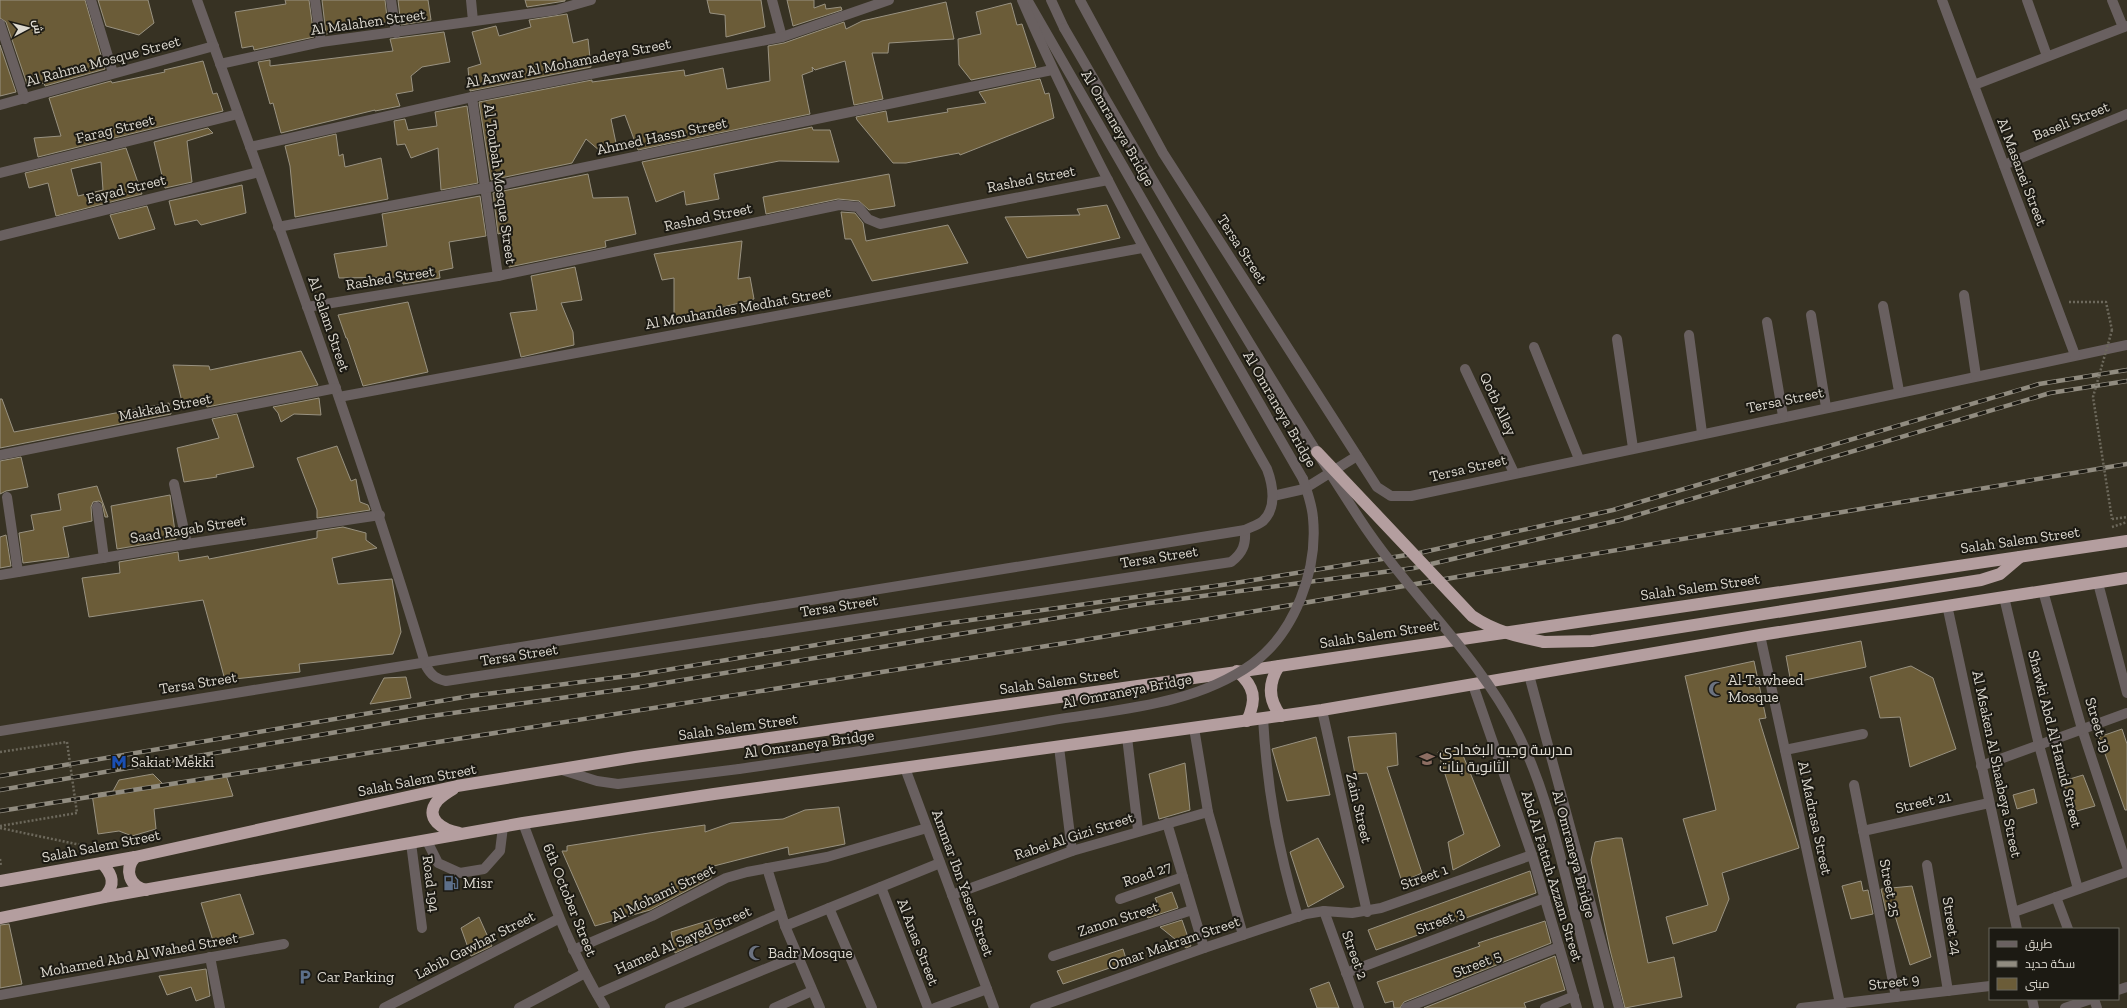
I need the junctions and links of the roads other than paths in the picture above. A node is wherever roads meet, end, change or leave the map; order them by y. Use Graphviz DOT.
graph roads {
  1 [pos="91,0"];
  2 [pos="197,0"];
  3 [pos="315,0"];
  4 [pos="391,0"];
  5 [pos="471,0"];
  6 [pos="591,0"];
  7 [pos="772,0"];
  8 [pos="890,0"];
  9 [pos="1022,0"];
  10 [pos="1026,0"];
  11 [pos="1051,0"];
  12 [pos="1080,0"];
  13 [pos="1942,0"];
  14 [pos="2027,0"];
  15 [pos="2112,0"];
  16 [pos="555,5"];
  17 [pos="474,21"];
  18 [pos="0,24"];
  19 [pos="2125,26"];
  20 [pos="396,33"];
  21 [pos="782,37"];
  22 [pos="321,42"];
  23 [pos="214,46"];
  24 [pos="2047,56"];
  25 [pos="220,64"];
  26 [pos="1052,70"];
  27 [pos="113,73"];
  28 [pos="1974,85"];
  29 [pos="472,97"];
  30 [pos="25,98"];
  31 [pos="0,105"];
  32 [pos="238,114"];
  33 [pos="2127,114"];
  34 [pos="250,147"];
  35 [pos="2004,165"];
  36 [pos="259,172"];
  37 [pos="0,173"];
  38 [pos="1108,180"];
  39 [pos="485,188"];
  40 [pos="278,227"];
  41 [pos="0,236"];
  42 [pos="1142,248"];
  43 [pos="498,276"];
  44 [pos="1964,295"];
  45 [pos="1883,306"];
  46 [pos="307,307"];
  47 [pos="1811,315"];
  48 [pos="1767,322"];
  49 [pos="1689,335"];
  50 [pos="1616,339"];
  51 [pos="2127,344"];
  52 [pos="1534,347"];
  53 [pos="2075,355"];
  54 [pos="1465,369"];
  55 [pos="1976,376"];
  56 [pos="1900,392"];
  57 [pos="337,393"];
  58 [pos="1826,407"];
  59 [pos="1783,416"];
  60 [pos="1702,433"];
  61 [pos="1633,448"];
  62 [pos="1317,452"];
  63 [pos="0,455"];
  64 [pos="1357,456"];
  65 [pos="1579,459"];
  66 [pos="1514,473"];
  67 [pos="174,484"];
  68 [pos="1273,496"];
  69 [pos="7,497"];
  70 [pos="97,506"];
  71 [pos="380,515"];
  72 [pos="1245,530"];
  73 [pos="2127,541"];
  74 [pos="187,544"];
  75 [pos="2020,557"];
  76 [pos="104,558"];
  77 [pos="18,572"];
  78 [pos="0,575"];
  79 [pos="2127,578"];
  80 [pos="2098,583"];
  81 [pos="2043,591"];
  82 [pos="2004,597"];
  83 [pos="1947,605"];
  84 [pos="1760,635"];
  85 [pos="424,661"];
  86 [pos="1279,666"];
  87 [pos="1237,671"];
  88 [pos="1529,675"];
  89 [pos="1473,685"];
  90 [pos="2127,693"];
  91 [pos="1322,710"];
  92 [pos="2127,713"];
  93 [pos="1281,716"];
  94 [pos="1263,718"];
  95 [pos="1247,721"];
  96 [pos="1194,728"];
  97 [pos="2082,729"];
  98 [pos="0,731"];
  99 [pos="1863,734"];
  100 [pos="1126,737"];
  101 [pos="2039,745"];
  102 [pos="1059,747"];
  103 [pos="1785,750"];
  104 [pos="1981,766"];
  105 [pos="905,768"];
  106 [pos="562,770"];
  107 [pos="1854,785"];
  108 [pos="457,786"];
  109 [pos="1989,803"];
  110 [pos="1208,812"];
  111 [pos="524,823"];
  112 [pos="1166,823"];
  113 [pos="503,827"];
  114 [pos="927,828"];
  115 [pos="1138,830"];
  116 [pos="1863,831"];
  117 [pos="463,834"];
  118 [pos="427,840"];
  119 [pos="411,844"];
  120 [pos="1072,851"];
  121 [pos="1532,854"];
  122 [pos="136,857"];
  123 [pos="102,863"];
  124 [pos="940,863"];
  125 [pos="1927,865"];
  126 [pos="2127,866"];
  127 [pos="768,868"];
  128 [pos="2127,872"];
  129 [pos="1183,877"];
  130 [pos="0,881"];
  131 [pos="881,887"];
  132 [pos="2078,889"];
  133 [pos="146,890"];
  134 [pos="952,895"];
  135 [pos="104,897"];
  136 [pos="2056,897"];
  137 [pos="1545,898"];
  138 [pos="1120,899"];
  139 [pos="829,908"];
  140 [pos="1192,910"];
  141 [pos="1324,911"];
  142 [pos="1367,912"];
  143 [pos="2014,912"];
  144 [pos="781,913"];
  145 [pos="1298,917"];
  146 [pos="0,918"];
  147 [pos="558,919"];
  148 [pos="786,926"];
  149 [pos="422,928"];
  150 [pos="2017,928"];
  151 [pos="2068,928"];
  152 [pos="1243,935"];
  153 [pos="284,944"];
  154 [pos="1559,947"];
  155 [pos="1204,948"];
  156 [pos="573,950"];
  157 [pos="797,956"];
  158 [pos="1053,956"];
  159 [pos="210,957"];
  160 [pos="585,973"];
  161 [pos="1346,973"];
  162 [pos="1989,986"];
  163 [pos="986,989"];
  164 [pos="812,991"];
  165 [pos="1948,991"];
  166 [pos="597,994"];
  167 [pos="0,995"];
  168 [pos="1574,996"];
  169 [pos="1896,997"];
  170 [pos="2089,1000"];
  171 [pos="1841,1006"];
  172 [pos="220,1008"];
  173 [pos="384,1008"];
  174 [pos="519,1008"];
  175 [pos="605,1008"];
  176 [pos="670,1008"];
  177 [pos="774,1008"];
  178 [pos="820,1008"];
  179 [pos="872,1008"];
  180 [pos="928,1008"];
  181 [pos="935,1008"];
  182 [pos="994,1008"];
  183 [pos="1035,1008"];
  184 [pos="1359,1008"];
  185 [pos="1406,1008"];
  186 [pos="1545,1008"];
  187 [pos="1577,1008"];
  188 [pos="1599,1008"];
  189 [pos="1619,1008"];
  190 [pos="1801,1008"];
  191 [pos="2065,1008"];
  1 -- 27 [label="street"];
  2 -- 23 [label="street, Al Salam Street"];
  3 -- 22 [label="street"];
  4 -- 20 [label="street"];
  5 -- 17 [label="street"];
  6 -- 16 [label="street, Al Malahen Street"];
  7 -- 21 [label="street"];
  8 -- 21 [label="street, Al Anwar Al Mohamadeya Street"];
  9 -- 26 [label="street, Tersa Street"];
  10 -- 106 [label="street, Al Omraneya Bridge, bridge"];
  11 -- 62 [label="street, Al Omraneya Bridge, bridge"];
  12 -- 64 [label="street, Tersa Street"];
  13 -- 28 [label="street, Al Masanei Street"];
  14 -- 24 [label="street"];
  15 -- 19 [label="street"];
  16 -- 17 [label="street, Al Malahen Street"];
  17 -- 20 [label="street, Al Malahen Street"];
  18 -- 30 [label="street"];
  19 -- 24 [label="street"];
  20 -- 22 [label="street, Al Malahen Street"];
  21 -- 29 [label="street, Al Anwar Al Mohamadeya Street"];
  22 -- 25 [label="street, Al Malahen Street"];
  23 -- 25 [label="street, Al Salam Street"];
  23 -- 27 [label="street, Al Rahma Mosque Street"];
  24 -- 28 [label="street"];
  25 -- 32 [label="street, Al Salam Street"];
  26 -- 38 [label="street, Tersa Street"];
  26 -- 39 [label="street, Ahmed Hassn Street"];
  27 -- 30 [label="street, Al Rahma Mosque Street"];
  28 -- 35 [label="street, Al Masanei Street"];
  29 -- 34 [label="street, Al Anwar Al Mohamadeya Street"];
  29 -- 39 [label="street, Al Toubah Mosque Street"];
  30 -- 31 [label="street, Al Rahma Mosque Street"];
  32 -- 34 [label="street, Al Salam Street"];
  32 -- 37 [label="street, Farag Street"];
  33 -- 35 [label="street, Baseli Street"];
  34 -- 36 [label="street, Al Salam Street"];
  35 -- 53 [label="street, Al Masanei Street"];
  36 -- 40 [label="street, Al Salam Street"];
  36 -- 41 [label="street, Fayad Street"];
  38 -- 42 [label="street, Tersa Street"];
  38 -- 43 [label="street, Rashed Street"];
  39 -- 40 [label="street, Ahmed Hassn Street"];
  39 -- 43 [label="street, Al Toubah Mosque Street"];
  40 -- 46 [label="street, Al Salam Street"];
  42 -- 57 [label="street, Al Mouhandes Medhat Street"];
  42 -- 68 [label="street, Tersa Street"];
  43 -- 46 [label="street, Rashed Street"];
  44 -- 55 [label="street"];
  45 -- 56 [label="street"];
  46 -- 57 [label="street, Al Salam Street"];
  47 -- 58 [label="street"];
  48 -- 59 [label="street"];
  49 -- 60 [label="street"];
  50 -- 61 [label="street"];
  51 -- 53 [label="street, Tersa Street"];
  52 -- 65 [label="street"];
  53 -- 55 [label="street, Tersa Street"];
  54 -- 66 [label="street, Qotb Alley"];
  55 -- 56 [label="street, Tersa Street"];
  56 -- 58 [label="street, Tersa Street"];
  57 -- 63 [label="street, Makkah Street"];
  57 -- 71 [label="street, Al Salam Street"];
  58 -- 59 [label="street, Tersa Street"];
  59 -- 60 [label="street, Tersa Street"];
  60 -- 61 [label="street, Tersa Street"];
  61 -- 65 [label="street, Tersa Street"];
  62 -- 75 [label="highway, bridge"];
  62 -- 188 [label="street, Al Omraneya Bridge, bridge"];
  64 -- 66 [label="street, Tersa Street"];
  64 -- 68 [label="street"];
  65 -- 66 [label="street, Tersa Street"];
  67 -- 74 [label="street"];
  68 -- 72 [label="street, Tersa Street"];
  69 -- 77 [label="street"];
  70 -- 76 [label="street"];
  71 -- 74 [label="street, Saad Ragab Street"];
  71 -- 85 [label="street, Al Salam Street"];
  72 -- 85 [label="street, Tersa Street"];
  72 -- 85 [label="street, Tersa Street"];
  73 -- 75 [label="highway, Salah Salem Street"];
  74 -- 76 [label="street, Saad Ragab Street"];
  75 -- 86 [label="highway, Salah Salem Street"];
  76 -- 77 [label="street, Saad Ragab Street"];
  77 -- 78 [label="street, Saad Ragab Street"];
  79 -- 80 [label="highway"];
  80 -- 81 [label="highway"];
  80 -- 90 [label="street"];
  81 -- 82 [label="highway"];
  81 -- 97 [label="street, Street 19"];
  82 -- 83 [label="highway"];
  82 -- 101 [label="street, Shawki Abd Al Hamid Street"];
  83 -- 84 [label="highway"];
  83 -- 104 [label="street, Al Msaken Al Shaabeya Street"];
  84 -- 88 [label="highway"];
  84 -- 103 [label="street, Al Madrasa Street"];
  85 -- 98 [label="street, Tersa Street"];
  86 -- 87 [label="highway, Salah Salem Street"];
  86 -- 93 [label="highway"];
  87 -- 95 [label="highway"];
  87 -- 106 [label="highway, Salah Salem Street"];
  88 -- 89 [label="highway"];
  88 -- 189 [label="street, Abd Al Fattah Azzam Street"];
  89 -- 91 [label="highway"];
  89 -- 121 [label="street, Abd Al Fattah Azzam Street"];
  91 -- 93 [label="highway"];
  91 -- 142 [label="street, Zain Street"];
  92 -- 97 [label="street"];
  93 -- 94 [label="highway"];
  94 -- 95 [label="highway"];
  94 -- 145 [label="street"];
  95 -- 96 [label="highway"];
  96 -- 100 [label="highway"];
  96 -- 110 [label="street"];
  97 -- 101 [label="street"];
  97 -- 126 [label="street, Street 19"];
  99 -- 103 [label="street"];
  100 -- 102 [label="highway"];
  100 -- 115 [label="street"];
  101 -- 104 [label="street"];
  101 -- 132 [label="street, Shawki Abd Al Hamid Street"];
  102 -- 105 [label="highway"];
  102 -- 120 [label="street"];
  103 -- 171 [label="street, Al Madrasa Street"];
  104 -- 109 [label="street, Al Msaken Al Shaabeya Street"];
  105 -- 111 [label="highway"];
  105 -- 114 [label="street, Ammar Ibn Yaser Street"];
  106 -- 108 [label="highway, Salah Salem Street"];
  107 -- 116 [label="street, Street 25"];
  108 -- 117 [label="highway"];
  108 -- 122 [label="highway, Salah Salem Street"];
  109 -- 116 [label="street, Street 21"];
  109 -- 143 [label="street, Al Msaken Al Shaabeya Street"];
  110 -- 112 [label="street, Rabei Al Gizi Street"];
  110 -- 152 [label="street"];
  111 -- 113 [label="highway"];
  111 -- 147 [label="street, 6th October Street"];
  112 -- 115 [label="street, Rabei Al Gizi Street"];
  112 -- 129 [label="street"];
  113 -- 117 [label="highway"];
  113 -- 118 [label="street"];
  114 -- 124 [label="street, Ammar Ibn Yaser Street"];
  114 -- 127 [label="street, Al Mohami Street"];
  115 -- 120 [label="street, Rabei Al Gizi Street"];
  116 -- 169 [label="street, Street 25"];
  117 -- 118 [label="highway"];
  118 -- 119 [label="highway"];
  119 -- 133 [label="highway"];
  119 -- 149 [label="street, Road 194"];
  120 -- 134 [label="street, Rabei Al Gizi Street"];
  121 -- 137 [label="street, Abd Al Fattah Azzam Street"];
  121 -- 142 [label="street, Street 1"];
  122 -- 123 [label="highway, Salah Salem Street"];
  122 -- 133 [label="highway"];
  123 -- 130 [label="highway, Salah Salem Street"];
  123 -- 135 [label="highway"];
  124 -- 131 [label="street"];
  124 -- 134 [label="street, Ammar Ibn Yaser Street"];
  125 -- 165 [label="street, Street 24"];
  127 -- 144 [label="street"];
  127 -- 156 [label="street, Al Mohami Street"];
  128 -- 132 [label="street"];
  129 -- 138 [label="street, Road 27"];
  129 -- 140 [label="street"];
  131 -- 139 [label="street"];
  131 -- 180 [label="street, Al Anas Street"];
  132 -- 136 [label="street"];
  133 -- 135 [label="highway"];
  134 -- 163 [label="street, Ammar Ibn Yaser Street"];
  135 -- 146 [label="highway"];
  136 -- 143 [label="street"];
  136 -- 151 [label="street"];
  137 -- 154 [label="street, Abd Al Fattah Azzam Street"];
  137 -- 161 [label="street, Street 3"];
  139 -- 148 [label="street"];
  139 -- 179 [label="street"];
  140 -- 155 [label="street"];
  140 -- 158 [label="street, Zanon Street"];
  141 -- 142 [label="street, Street 1"];
  141 -- 145 [label="street, Omar Makram Street"];
  141 -- 161 [label="street, Street 2"];
  143 -- 150 [label="street, Al Msaken Al Shaabeya Street"];
  144 -- 148 [label="street"];
  144 -- 166 [label="street, Hamed Al Sayed Street"];
  145 -- 152 [label="street, Omar Makram Street"];
  147 -- 156 [label="street, 6th October Street"];
  147 -- 173 [label="street, Labib Gawhar Street"];
  148 -- 157 [label="street"];
  152 -- 155 [label="street, Omar Makram Street"];
  153 -- 159 [label="street, Mohamed Abd Al Wahed Street"];
  154 -- 168 [label="street, Abd Al Fattah Azzam Street"];
  154 -- 185 [label="street, Street 5"];
  155 -- 183 [label="street, Omar Makram Street"];
  156 -- 160 [label="street, 6th October Street"];
  157 -- 164 [label="street"];
  157 -- 176 [label="street"];
  159 -- 167 [label="street, Mohamed Abd Al Wahed Street"];
  159 -- 172 [label="street"];
  160 -- 166 [label="street, 6th October Street"];
  160 -- 174 [label="street"];
  161 -- 184 [label="street, Street 2"];
  162 -- 165 [label="street, Street 9"];
  163 -- 181 [label="street"];
  163 -- 182 [label="street, Ammar Ibn Yaser Street"];
  164 -- 177 [label="street"];
  164 -- 178 [label="street"];
  165 -- 169 [label="street, Street 9"];
  166 -- 175 [label="street, 6th October Street"];
  168 -- 186 [label="street"];
  168 -- 187 [label="street, Abd Al Fattah Azzam Street"];
  169 -- 171 [label="street, Street 9"];
  170 -- 191 [label="street"];
  171 -- 190 [label="street, Street 9"];
}
